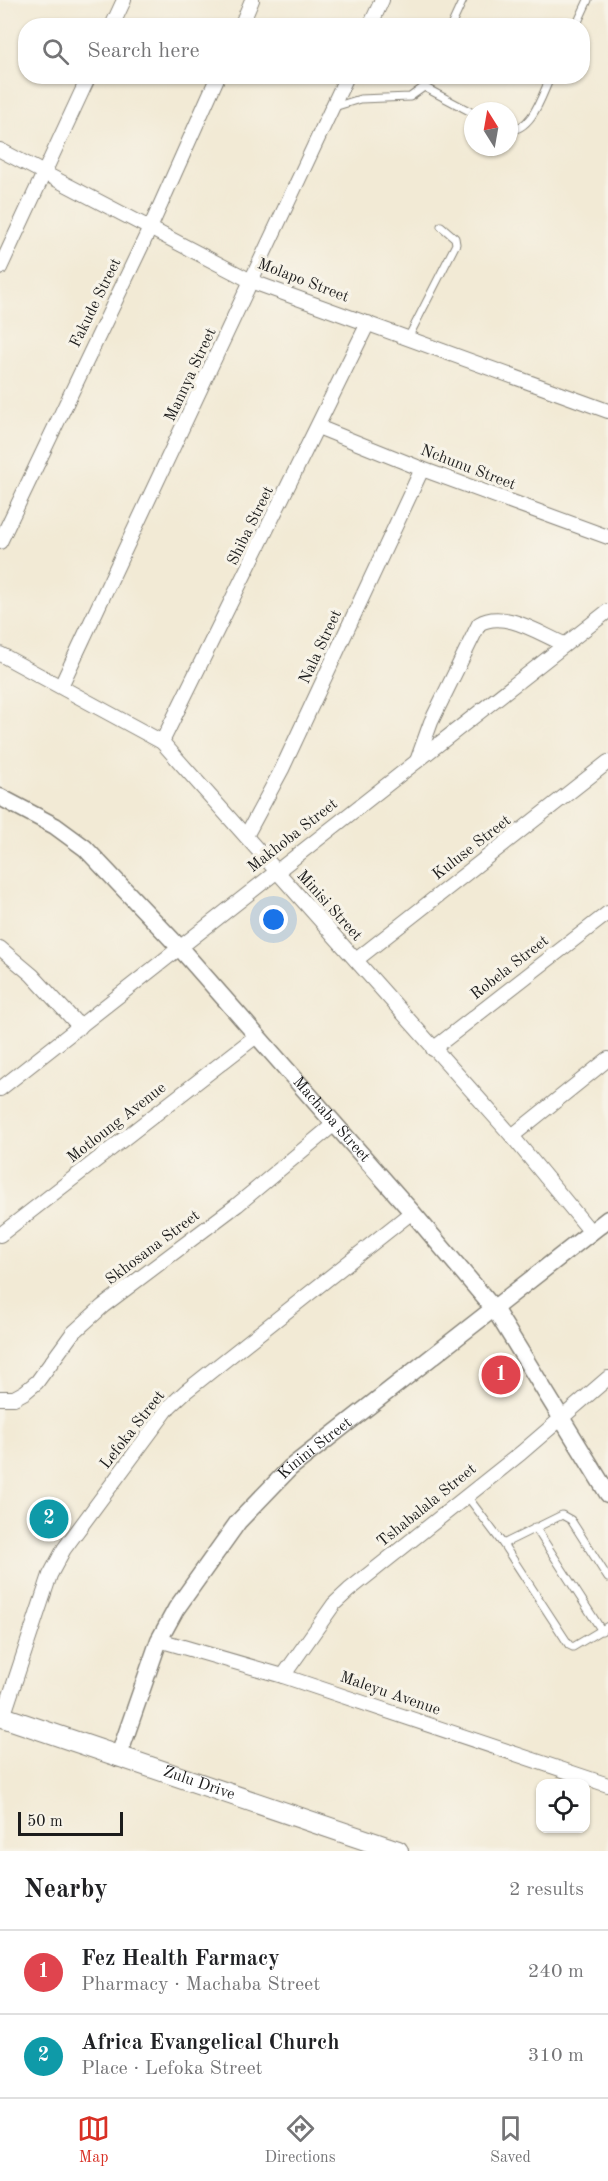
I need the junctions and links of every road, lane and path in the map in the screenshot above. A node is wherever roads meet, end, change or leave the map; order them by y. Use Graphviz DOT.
graph roads {
  1 [pos="124,0"];
  2 [pos="252,0"];
  3 [pos="382,0"];
  4 [pos="463,0"];
  5 [pos="588,0"];
  6 [pos="116,18"];
  7 [pos="244,18"];
  8 [pos="374,18"];
  9 [pos="455,18"];
  10 [pos="580,18"];
  11 [pos="85,84"];
  12 [pos="214,84"];
  13 [pos="344,84"];
  14 [pos="425,84"];
  15 [pos="547,84"];
  16 [pos="424,87"];
  17 [pos="334,107"];
  18 [pos="464,108"];
  19 [pos="518,128"];
  20 [pos="0,150"];
  21 [pos="45,174"];
  22 [pos="151,226"];
  23 [pos="441,226"];
  24 [pos="0,268"];
  25 [pos="253,282"];
  26 [pos="368,323"];
  27 [pos="408,338"];
  28 [pos="608,411"];
  29 [pos="318,427"];
  30 [pos="422,469"];
  31 [pos="608,537"];
  32 [pos="0,542"];
  33 [pos="608,611"];
  34 [pos="564,644"];
  35 [pos="0,654"];
  36 [pos="61,686"];
  37 [pos="162,742"];
  38 [pos="417,761"];
  39 [pos="608,762"];
  40 [pos="0,797"];
  41 [pos="246,836"];
  42 [pos="275,870"];
  43 [pos="608,912"];
  44 [pos="179,947"];
  45 [pos="0,948"];
  46 [pos="356,960"];
  47 [pos="80,1027"];
  48 [pos="255,1036"];
  49 [pos="433,1049"];
  50 [pos="608,1059"];
  51 [pos="0,1089"];
  52 [pos="333,1125"];
  53 [pos="512,1136"];
  54 [pos="412,1212"];
  55 [pos="608,1219"];
  56 [pos="591,1232"];
  57 [pos="0,1235"];
  58 [pos="495,1310"];
  59 [pos="608,1378"];
  60 [pos="0,1398"];
  61 [pos="562,1418"];
  62 [pos="608,1494"];
  63 [pos="466,1496"];
  64 [pos="534,1527"];
  65 [pos="503,1544"];
  66 [pos="608,1578"];
  67 [pos="605,1629"];
  68 [pos="159,1640"];
  69 [pos="283,1676"];
  70 [pos="2,1717"];
  71 [pos="118,1758"];
  72 [pos="608,1785"];
  73 [pos="398,1851"];
  1 -- 6 [label="street"];
  2 -- 7 [label="street"];
  3 -- 8 [label="street"];
  4 -- 9 [label="lane"];
  5 -- 10 [label="lane"];
  11 -- 21 [label="street"];
  12 -- 22 [label="street, Fakude Street"];
  13 -- 17 [label="street, Mannya Street"];
  14 -- 16 [label="lane"];
  15 -- 19 [label="lane"];
  16 -- 17 [label="lane"];
  16 -- 18 [label="lane"];
  17 -- 25 [label="street, Mannya Street"];
  20 -- 21 [label="street, Molapo Street"];
  21 -- 22 [label="street, Molapo Street"];
  21 -- 24 [label="street"];
  22 -- 25 [label="street, Molapo Street"];
  22 -- 32 [label="street, Fakude Street"];
  23 -- 27 [label="lane"];
  25 -- 26 [label="street, Molapo Street"];
  25 -- 36 [label="street, Mannya Street"];
  26 -- 27 [label="street, Molapo Street"];
  26 -- 29 [label="street, Shiba Street"];
  27 -- 28 [label="street, Molapo Street"];
  29 -- 30 [label="street, Nchunu Street"];
  29 -- 37 [label="street, Shiba Street"];
  30 -- 31 [label="street, Nchunu Street"];
  30 -- 41 [label="street, Nala Street"];
  33 -- 34 [label="street, Makhoba Street"];
  34 -- 38 [label="street, Makhoba Street"];
  34 -- 38 [label="street"];
  35 -- 36 [label="street, Minisi Street"];
  36 -- 37 [label="street, Minisi Street"];
  37 -- 41 [label="street, Minisi Street"];
  38 -- 42 [label="street, Makhoba Street"];
  39 -- 46 [label="street, Kuluse Street"];
  40 -- 44 [label="street, Machaba Street"];
  41 -- 42 [label="street, Minisi Street"];
  42 -- 44 [label="street, Makhoba Street"];
  42 -- 46 [label="street, Minisi Street"];
  43 -- 49 [label="street, Robela Street"];
  44 -- 47 [label="street, Makhoba Street"];
  44 -- 48 [label="street, Machaba Street"];
  45 -- 47 [label="street"];
  46 -- 49 [label="street, Minisi Street"];
  47 -- 51 [label="street, Makhoba Street"];
  48 -- 52 [label="street, Machaba Street"];
  48 -- 57 [label="street, Motloung Avenue"];
  49 -- 53 [label="street, Minisi Street"];
  50 -- 53 [label="street"];
  52 -- 54 [label="street, Machaba Street"];
  52 -- 60 [label="street, Skhosana Street"];
  53 -- 56 [label="street, Minisi Street"];
  54 -- 58 [label="street, Machaba Street"];
  54 -- 70 [label="street, Lefoka Street"];
  55 -- 56 [label="street, Kinini Street"];
  56 -- 58 [label="street, Kinini Street"];
  58 -- 61 [label="street, Machaba Street"];
  58 -- 68 [label="street, Kinini Street"];
  59 -- 61 [label="street, Tshabalala Street"];
  61 -- 62 [label="street, Machaba Street"];
  61 -- 63 [label="street, Tshabalala Street"];
  63 -- 65 [label="lane"];
  63 -- 69 [label="street, Tshabalala Street"];
  64 -- 65 [label="lane"];
  64 -- 66 [label="lane"];
  64 -- 67 [label="lane"];
  65 -- 67 [label="lane"];
  68 -- 69 [label="street, Maleyu Avenue"];
  68 -- 71 [label="street, Kinini Street"];
  69 -- 72 [label="street, Maleyu Avenue"];
  70 -- 71 [label="main road, Zulu Drive"];
  71 -- 73 [label="main road, Zulu Drive"];
}
